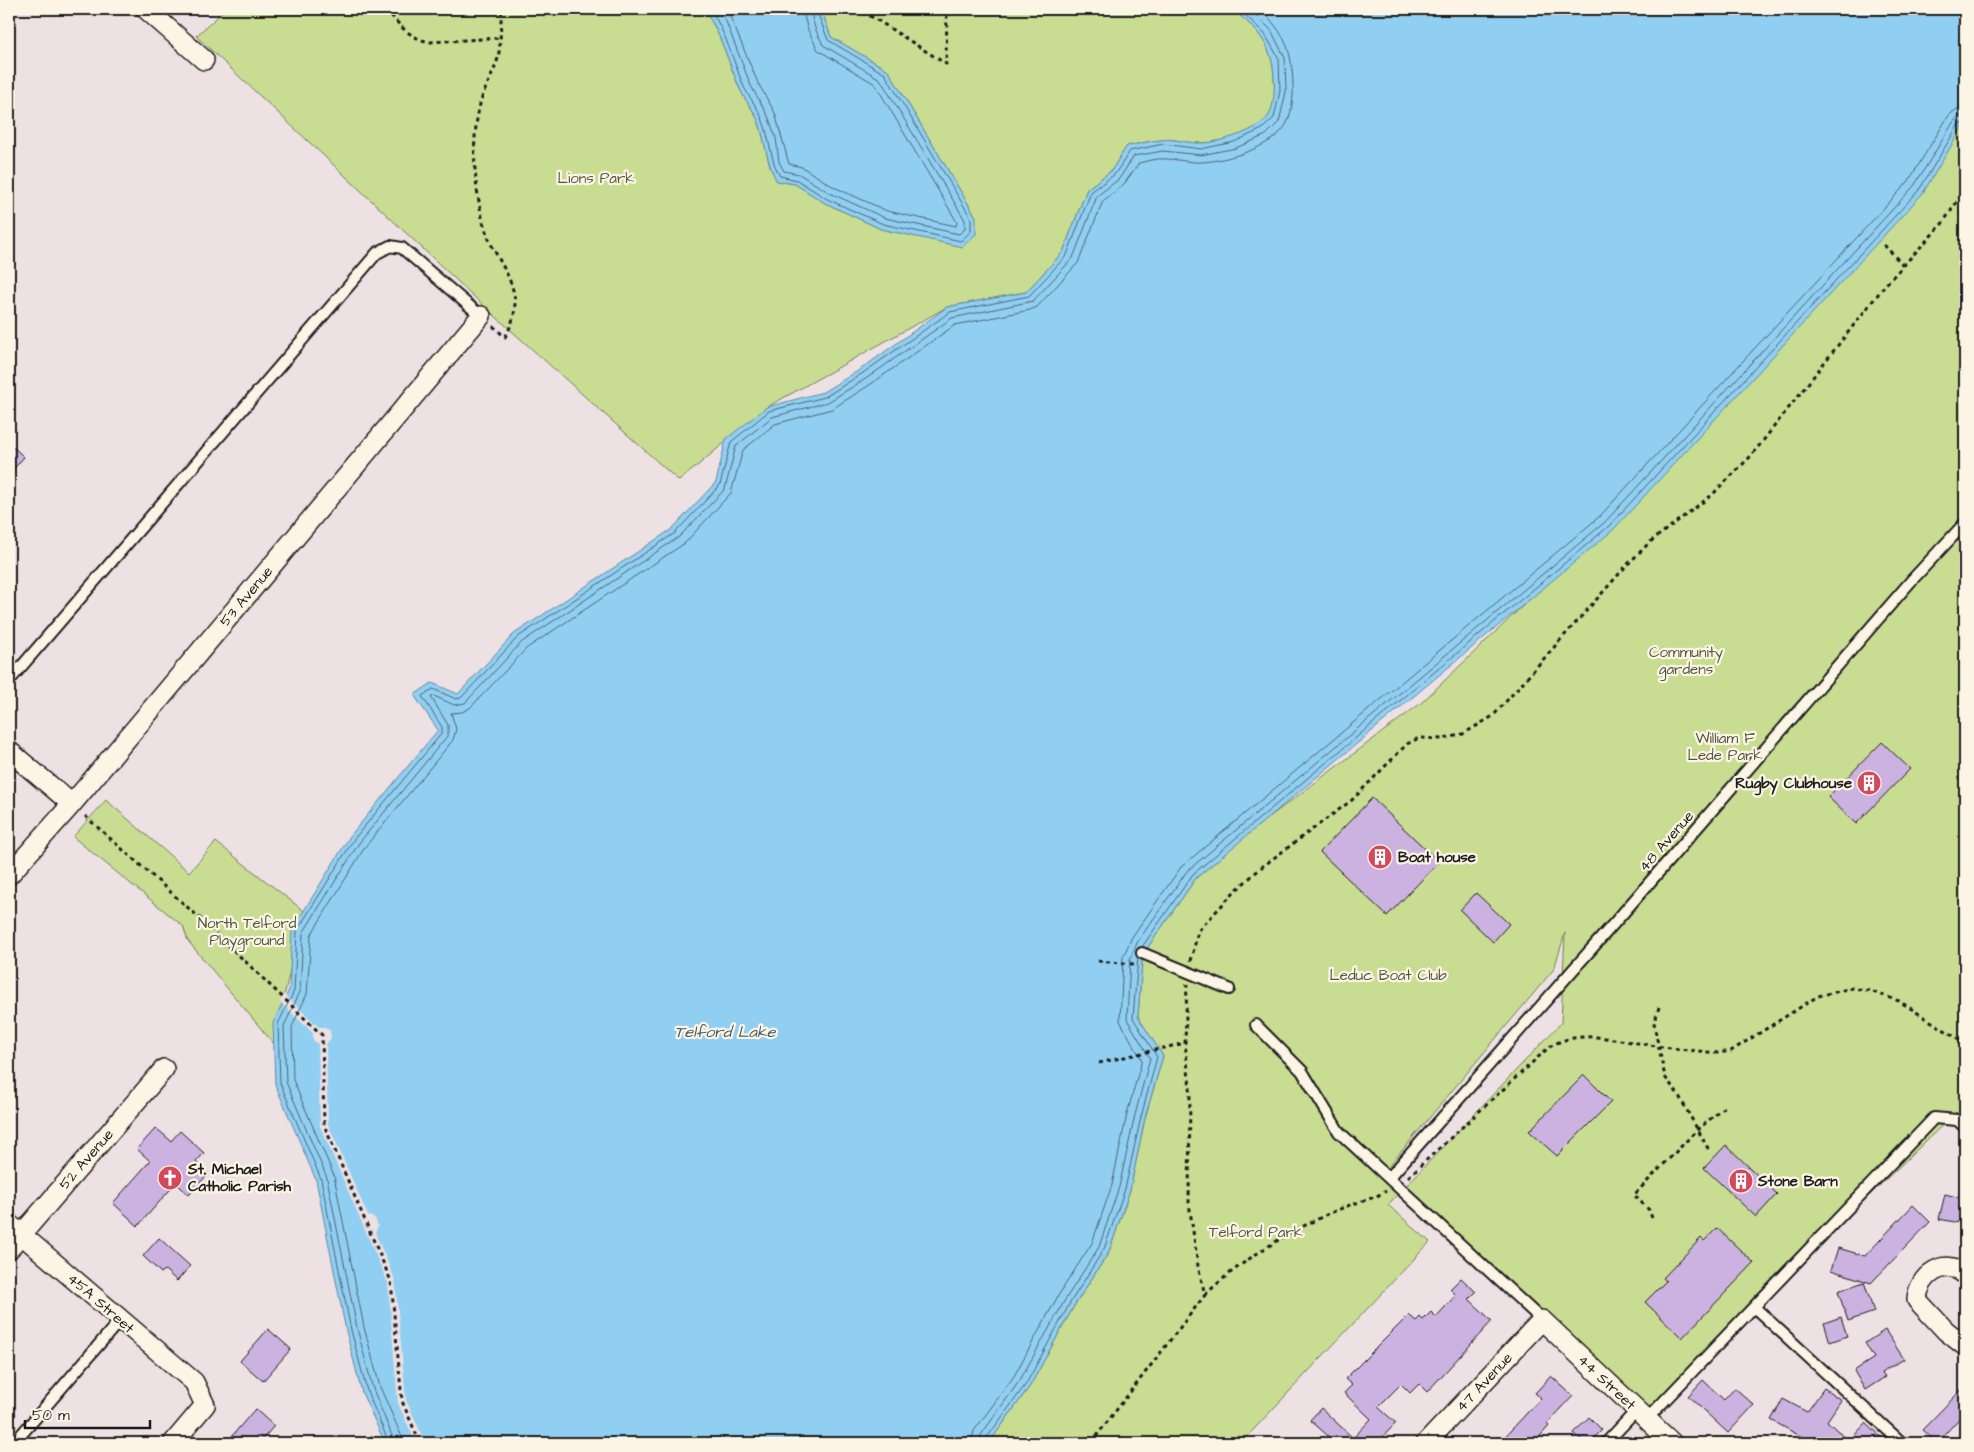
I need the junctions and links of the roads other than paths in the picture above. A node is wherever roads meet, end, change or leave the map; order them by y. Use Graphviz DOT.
graph roads {
  1 [pos="146,9"];
  2 [pos="204,60"];
  3 [pos="481,316"];
  4 [pos="1965,523"];
  5 [pos="9,681"];
  6 [pos="9,751"];
  7 [pos="72,804"];
  8 [pos="9,875"];
  9 [pos="1142,953"];
  10 [pos="1229,988"];
  11 [pos="1256,1025"];
  12 [pos="164,1069"];
  13 [pos="1965,1127"];
  14 [pos="1389,1178"];
  15 [pos="15,1229"];
  16 [pos="9,1249"];
  17 [pos="1965,1275"];
  18 [pos="1754,1307"];
  19 [pos="121,1319"];
  20 [pos="1542,1320"];
  21 [pos="1965,1346"];
  22 [pos="1642,1415"];
  23 [pos="14,1443"];
  24 [pos="173,1443"];
  25 [pos="1426,1443"];
  26 [pos="1606,1443"];
  27 [pos="1672,1443"];
  28 [pos="1902,1443"];
  1 -- 2 [label="street"];
  3 -- 5 [label="lane"];
  3 -- 7 [label="street, 53 Avenue"];
  4 -- 14 [label="lane, 48 Avenue"];
  6 -- 7 [label="street"];
  7 -- 8 [label="street, 53 Avenue"];
  9 -- 10 [label="lane"];
  11 -- 14 [label="lane"];
  12 -- 15 [label="street, 52 Avenue"];
  13 -- 18 [label="lane"];
  14 -- 20 [label="lane"];
  15 -- 16 [label="street, 52 Avenue"];
  15 -- 19 [label="street, 45A Street"];
  17 -- 21 [label="street"];
  18 -- 22 [label="lane"];
  18 -- 28 [label="lane"];
  19 -- 23 [label="lane"];
  19 -- 24 [label="street, 45A Street"];
  20 -- 22 [label="street, 44 Street"];
  20 -- 25 [label="street, 47 Avenue"];
  22 -- 26 [label="lane"];
  22 -- 27 [label="street, 44 Street"];
}
